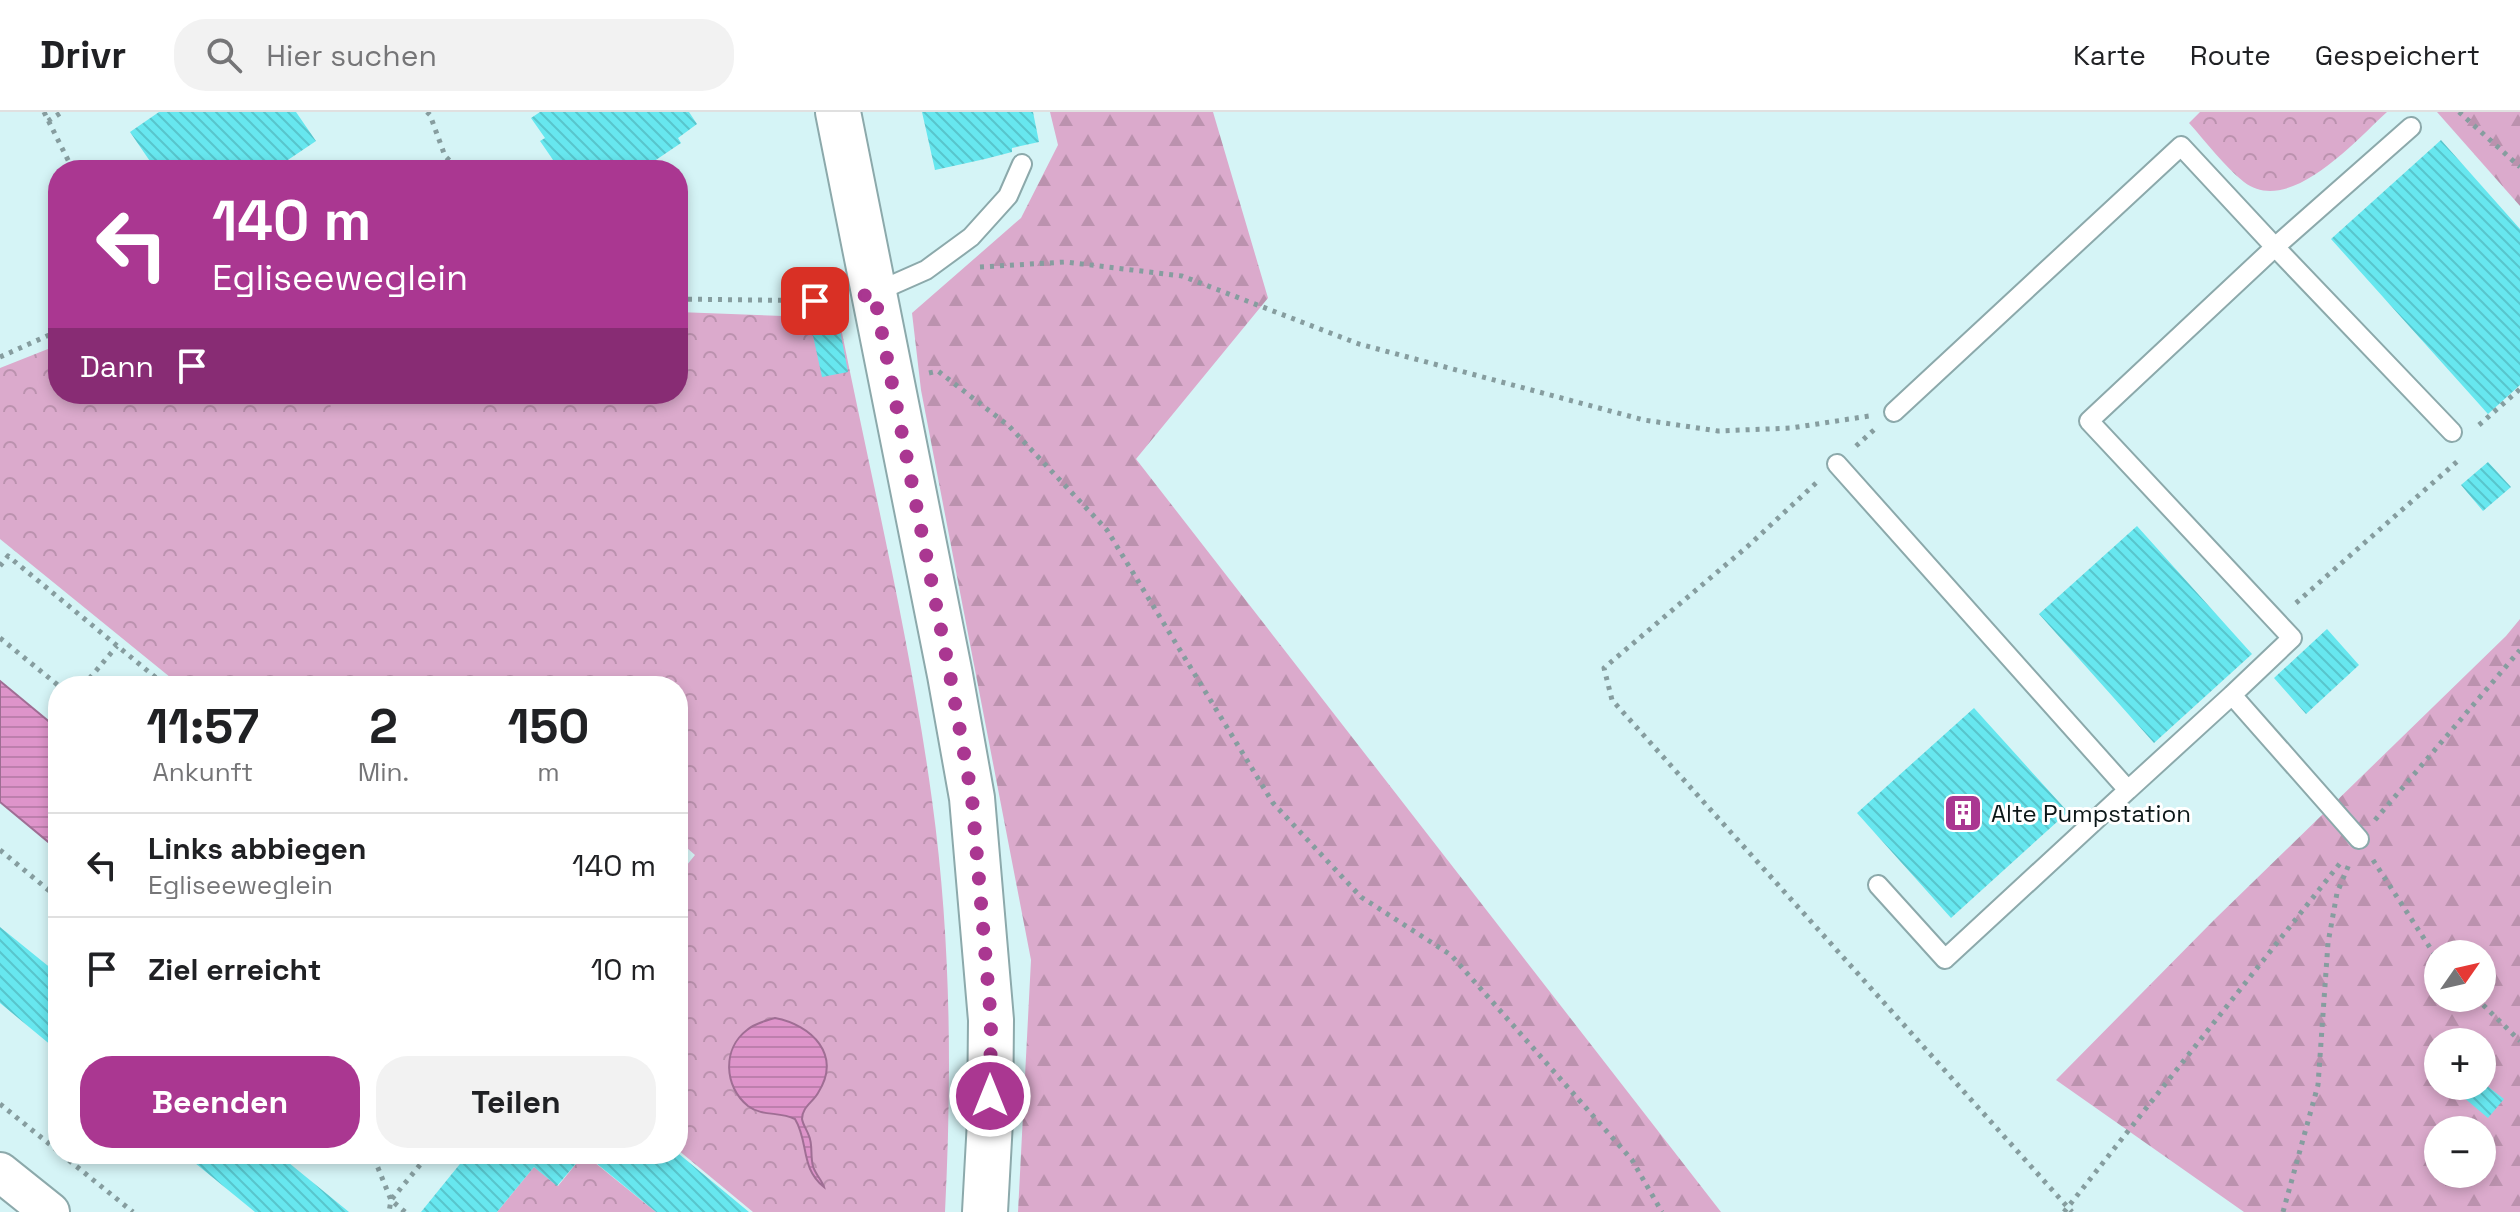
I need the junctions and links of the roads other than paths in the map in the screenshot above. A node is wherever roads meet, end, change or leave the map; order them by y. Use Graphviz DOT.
graph roads {
  1 [pos="838,112"];
  2 [pos="2411,127"];
  3 [pos="1022,164"];
  4 [pos="2275,247"];
  5 [pos="874,293"];
  6 [pos="1894,412"];
  7 [pos="2452,432"];
  8 [pos="1837,464"];
  9 [pos="2232,695"];
  10 [pos="2128,790"];
  11 [pos="2359,839"];
  12 [pos="1878,885"];
  13 [pos="0,1172"];
  14 [pos="50,1212"];
  15 [pos="985,1212"];
  1 -- 5 [label="main road"];
  2 -- 4 [label="lane"];
  3 -- 5 [label="lane"];
  4 -- 6 [label="lane"];
  4 -- 7 [label="lane"];
  4 -- 9 [label="lane"];
  5 -- 15 [label="main road"];
  8 -- 10 [label="lane"];
  9 -- 10 [label="lane"];
  9 -- 11 [label="lane"];
  10 -- 12 [label="lane"];
  13 -- 14 [label="street"];
}
